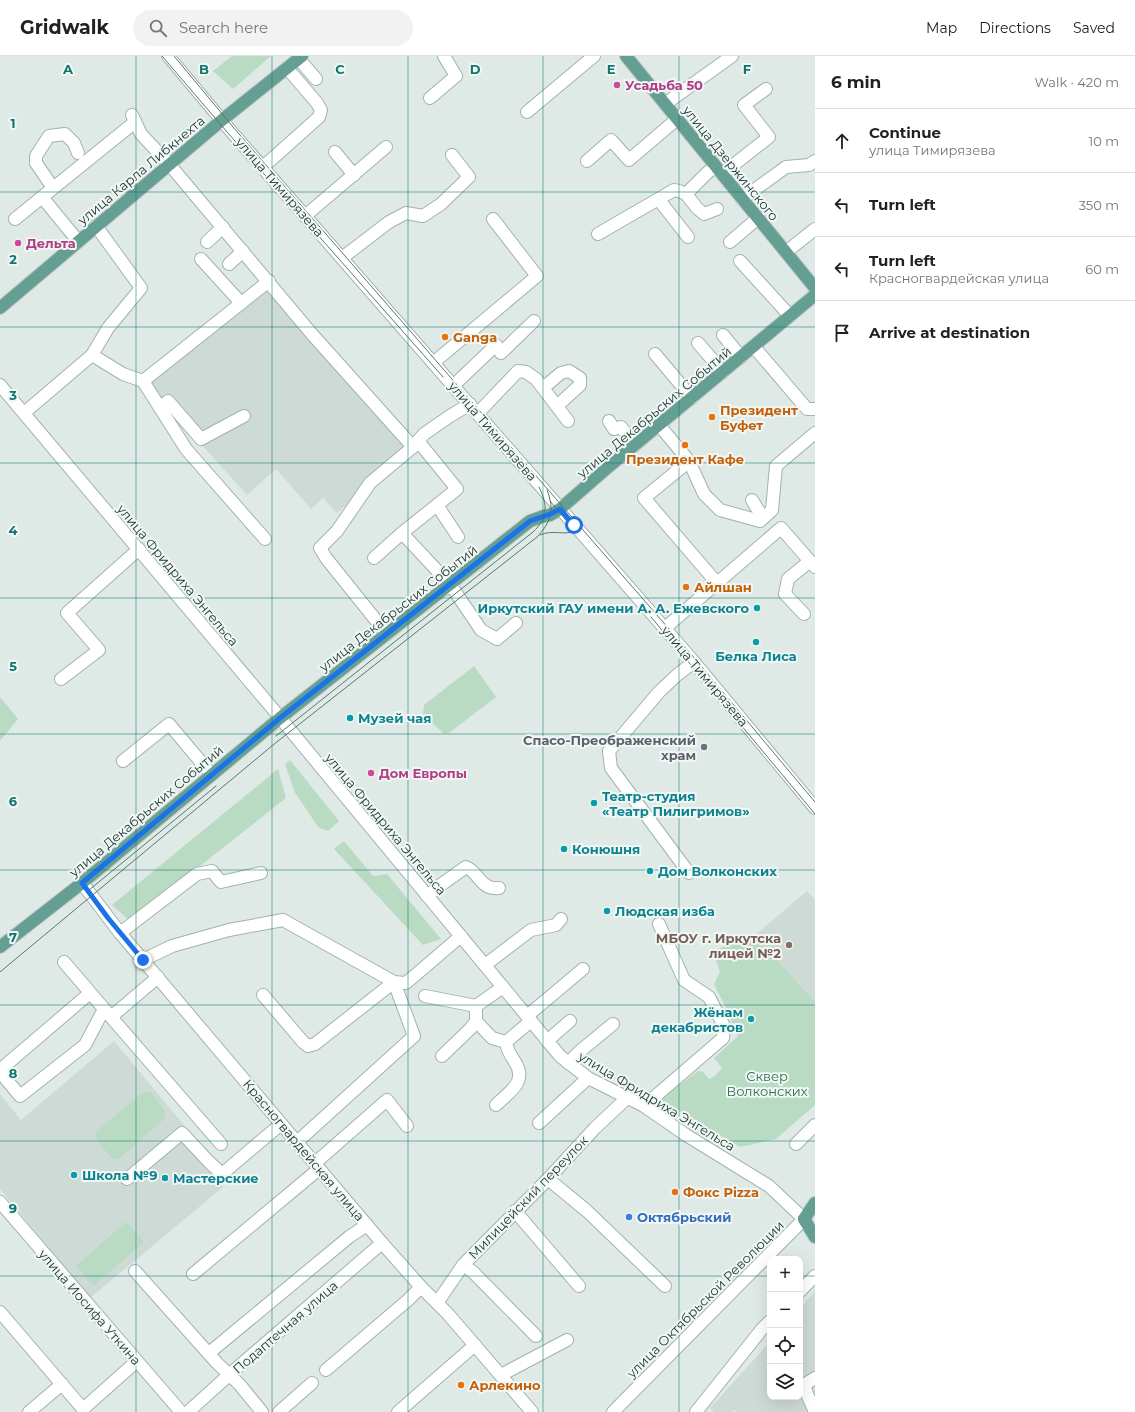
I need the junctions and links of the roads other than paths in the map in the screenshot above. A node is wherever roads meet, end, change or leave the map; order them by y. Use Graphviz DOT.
graph roads {
  1 [pos="168,56"];
  2 [pos="444,56"];
  3 [pos="594,56"];
  4 [pos="626,56"];
  5 [pos="732,56"];
  6 [pos="301,57"];
  7 [pos="287,68"];
  8 [pos="316,79"];
  9 [pos="766,89"];
  10 [pos="430,98"];
  11 [pos="665,104"];
  12 [pos="527,112"];
  13 [pos="677,119"];
  14 [pos="222,120"];
  15 [pos="386,147"];
  16 [pos="335,152"];
  17 [pos="78,153"];
  18 [pos="452,155"];
  19 [pos="586,161"];
  20 [pos="815,161"];
  21 [pos="169,164"];
  22 [pos="263,167"];
  23 [pos="719,170"];
  24 [pos="354,175"];
  25 [pos="53,188"];
  26 [pos="686,194"];
  27 [pos="42,197"];
  28 [pos="742,199"];
  29 [pos="659,200"];
  30 [pos="717,209"];
  31 [pos="305,216"];
  32 [pos="758,218"];
  33 [pos="15,219"];
  34 [pos="494,219"];
  35 [pos="96,226"];
  36 [pos="223,227"];
  37 [pos="815,229"];
  38 [pos="598,234"];
  39 [pos="688,237"];
  40 [pos="78,241"];
  41 [pos="207,242"];
  42 [pos="730,242"];
  43 [pos="243,251"];
  44 [pos="786,252"];
  45 [pos="342,258"];
  46 [pos="201,259"];
  47 [pos="740,261"];
  48 [pos="229,264"];
  49 [pos="269,281"];
  50 [pos="815,288"];
  51 [pos="815,296"];
  52 [pos="241,304"];
  53 [pos="0,308"];
  54 [pos="790,316"];
  55 [pos="534,321"];
  56 [pos="723,335"];
  57 [pos="698,342"];
  58 [pos="754,347"];
  59 [pos="655,354"];
  60 [pos="92,355"];
  61 [pos="741,357"];
  62 [pos="433,363"];
  63 [pos="723,372"];
  64 [pos="143,381"];
  65 [pos="0,385"];
  66 [pos="454,385"];
  67 [pos="544,388"];
  68 [pos="692,398"];
  69 [pos="556,406"];
  70 [pos="160,408"];
  71 [pos="474,408"];
  72 [pos="815,409"];
  73 [pos="24,413"];
  74 [pos="244,416"];
  75 [pos="568,421"];
  76 [pos="609,422"];
  77 [pos="659,425"];
  78 [pos="815,433"];
  79 [pos="416,444"];
  80 [pos="635,445"];
  81 [pos="682,466"];
  82 [pos="752,500"];
  83 [pos="437,505"];
  84 [pos="560,509"];
  85 [pos="763,518"];
  86 [pos="402,533"];
  87 [pos="458,537"];
  88 [pos="265,539"];
  89 [pos="139,549"];
  90 [pos="374,558"];
  91 [pos="812,564"];
  92 [pos="717,583"];
  93 [pos="448,587"];
  94 [pos="804,614"];
  95 [pos="516,623"];
  96 [pos="665,628"];
  97 [pos="387,634"];
  98 [pos="694,662"];
  99 [pos="62,679"];
  100 [pos="280,718"];
  101 [pos="123,761"];
  102 [pos="206,768"];
  103 [pos="815,808"];
  104 [pos="261,873"];
  105 [pos="689,873"];
  106 [pos="82,883"];
  107 [pos="499,888"];
  108 [pos="427,896"];
  109 [pos="561,919"];
  110 [pos="659,924"];
  111 [pos="120,932"];
  112 [pos="461,936"];
  113 [pos="0,947"];
  114 [pos="143,960"];
  115 [pos="64,962"];
  116 [pos="485,965"];
  117 [pos="583,969"];
  118 [pos="158,977"];
  119 [pos="394,982"];
  120 [pos="503,987"];
  121 [pos="90,993"];
  122 [pos="263,995"];
  123 [pos="425,996"];
  124 [pos="476,1006"];
  125 [pos="107,1013"];
  126 [pos="529,1019"];
  127 [pos="476,1021"];
  128 [pos="570,1021"];
  129 [pos="613,1024"];
  130 [pos="547,1041"];
  131 [pos="506,1042"];
  132 [pos="442,1056"];
  133 [pos="568,1063"];
  134 [pos="0,1071"];
  135 [pos="588,1078"];
  136 [pos="627,1098"];
  137 [pos="496,1105"];
  138 [pos="644,1106"];
  139 [pos="539,1123"];
  140 [pos="281,1124"];
  141 [pos="815,1125"];
  142 [pos="407,1126"];
  143 [pos="297,1142"];
  144 [pos="221,1144"];
  145 [pos="796,1144"];
  146 [pos="317,1166"];
  147 [pos="127,1179"];
  148 [pos="548,1179"];
  149 [pos="0,1202"];
  150 [pos="815,1203"];
  151 [pos="515,1211"];
  152 [pos="804,1219"];
  153 [pos="367,1224"];
  154 [pos="815,1225"];
  155 [pos="815,1237"];
  156 [pos="382,1243"];
  157 [pos="463,1265"];
  158 [pos="135,1271"];
  159 [pos="193,1274"];
  160 [pos="815,1276"];
  161 [pos="579,1286"];
  162 [pos="665,1286"];
  163 [pos="421,1287"];
  164 [pos="803,1288"];
  165 [pos="437,1303"];
  166 [pos="0,1312"];
  167 [pos="767,1324"];
  168 [pos="536,1336"];
  169 [pos="567,1340"];
  170 [pos="475,1345"];
  171 [pos="209,1353"];
  172 [pos="138,1362"];
  173 [pos="326,1370"];
  174 [pos="230,1374"];
  175 [pos="501,1375"];
  176 [pos="815,1378"];
  177 [pos="312,1383"];
  178 [pos="62,1384"];
  179 [pos="28,1412"];
  180 [pos="181,1412"];
  181 [pos="188,1412"];
  182 [pos="262,1412"];
  183 [pos="279,1412"];
  184 [pos="398,1412"];
  185 [pos="532,1412"];
  186 [pos="613,1412"];
  187 [pos="696,1412"];
  188 [pos="815,1412"];
  1 -- 14 [label="street, улица Тимирязева"];
  2 -- 10 [label="street"];
  3 -- 12 [label="street"];
  4 -- 11 [label="main road, улица Дзержинского"];
  5 -- 11 [label="street"];
  6 -- 7 [label="main road, улица Карла Либкнехта"];
  6 -- 8 [label="street"];
  7 -- 14 [label="main road, улица Карла Либкнехта"];
  7 -- 22 [label="street"];
  9 -- 23 [label="street"];
  11 -- 13 [label="main road, улица Дзержинского"];
  13 -- 19 [label="street"];
  13 -- 23 [label="main road, улица Дзержинского"];
  14 -- 21 [label="main road, улица Карла Либкнехта"];
  14 -- 22 [label="street, улица Тимирязева"];
  15 -- 24 [label="street"];
  16 -- 24 [label="street"];
  17 -- 25 [label="street"];
  18 -- 45 [label="street"];
  20 -- 28 [label="street"];
  21 -- 25 [label="street"];
  21 -- 35 [label="main road, улица Карла Либкнехта"];
  21 -- 36 [label="street"];
  22 -- 31 [label="street, улица Тимирязева"];
  23 -- 26 [label="street"];
  23 -- 28 [label="main road, улица Дзержинского"];
  24 -- 31 [label="street"];
  25 -- 27 [label="street"];
  26 -- 29 [label="street"];
  26 -- 30 [label="street"];
  27 -- 33 [label="street"];
  27 -- 40 [label="street"];
  28 -- 32 [label="main road, улица Дзержинского"];
  29 -- 38 [label="street"];
  29 -- 39 [label="street"];
  31 -- 45 [label="street, улица Тимирязева"];
  32 -- 42 [label="street"];
  32 -- 44 [label="main road, улица Дзержинского"];
  34 -- 62 [label="street"];
  35 -- 40 [label="main road, улица Карла Либкнехта"];
  35 -- 60 [label="street"];
  36 -- 41 [label="street"];
  36 -- 43 [label="street"];
  37 -- 44 [label="street"];
  40 -- 53 [label="main road, улица Карла Либкнехта"];
  43 -- 48 [label="street"];
  43 -- 49 [label="street"];
  44 -- 50 [label="main road, улица Дзержинского"];
  45 -- 62 [label="street, улица Тимирязева"];
  46 -- 52 [label="street"];
  47 -- 54 [label="street"];
  49 -- 52 [label="street"];
  49 -- 79 [label="street"];
  51 -- 54 [label="main road, улица Декабрьских Событий"];
  52 -- 64 [label="street"];
  54 -- 58 [label="main road, улица Декабрьских Событий"];
  55 -- 66 [label="street"];
  56 -- 61 [label="street"];
  57 -- 63 [label="street"];
  58 -- 61 [label="main road, улица Декабрьских Событий"];
  58 -- 72 [label="street"];
  59 -- 68 [label="street"];
  60 -- 64 [label="street"];
  60 -- 73 [label="street"];
  61 -- 63 [label="main road, улица Декабрьских Событий"];
  62 -- 66 [label="street, улица Тимирязева"];
  63 -- 68 [label="main road, улица Декабрьских Событий"];
  64 -- 70 [label="street"];
  65 -- 73 [label="street, улица Фридриха Энгельса"];
  66 -- 71 [label="street, улица Тимирязева"];
  67 -- 69 [label="street"];
  67 -- 69 [label="street"];
  67 -- 71 [label="street"];
  68 -- 77 [label="main road, улица Декабрьских Событий"];
  69 -- 75 [label="street"];
  70 -- 74 [label="street"];
  70 -- 88 [label="street"];
  71 -- 79 [label="street"];
  71 -- 84 [label="street, улица Тимирязева"];
  73 -- 89 [label="street, улица Фридриха Энгельса"];
  76 -- 80 [label="street"];
  77 -- 80 [label="main road, улица Декабрьских Событий"];
  77 -- 85 [label="street"];
  78 -- 85 [label="street"];
  79 -- 83 [label="street"];
  79 -- 97 [label="street"];
  80 -- 84 [label="main road, улица Декабрьских Событий"];
  81 -- 92 [label="street"];
  82 -- 85 [label="street"];
  83 -- 86 [label="street"];
  83 -- 87 [label="street"];
  84 -- 93 [label="main road, улица Декабрьских Событий"];
  84 -- 96 [label="street, улица Тимирязева"];
  86 -- 90 [label="street"];
  86 -- 93 [label="street"];
  89 -- 99 [label="street"];
  89 -- 100 [label="street, улица Фридриха Энгельса"];
  91 -- 92 [label="street"];
  91 -- 94 [label="street"];
  92 -- 96 [label="street"];
  93 -- 95 [label="street"];
  93 -- 97 [label="main road, улица Декабрьских Событий"];
  96 -- 98 [label="street, улица Тимирязева"];
  97 -- 100 [label="main road, улица Декабрьских Событий"];
  98 -- 103 [label="street, улица Тимирязева"];
  98 -- 105 [label="street"];
  100 -- 106 [label="main road, улица Декабрьских Событий"];
  100 -- 108 [label="street, улица Фридриха Энгельса"];
  101 -- 102 [label="street"];
  104 -- 111 [label="street"];
  106 -- 111 [label="street, Красногвардейская улица"];
  106 -- 113 [label="main road, улица Декабрьских Событий"];
  107 -- 108 [label="street"];
  108 -- 112 [label="street, улица Фридриха Энгельса"];
  109 -- 116 [label="street"];
  110 -- 138 [label="street"];
  111 -- 114 [label="street, Красногвардейская улица"];
  112 -- 116 [label="street, улица Фридриха Энгельса"];
  112 -- 119 [label="street"];
  114 -- 118 [label="street, Красногвардейская улица"];
  114 -- 119 [label="street"];
  115 -- 121 [label="street"];
  116 -- 120 [label="street, улица Фридриха Энгельса"];
  117 -- 126 [label="street"];
  118 -- 125 [label="street"];
  118 -- 140 [label="street, Красногвардейская улица"];
  119 -- 122 [label="street"];
  119 -- 143 [label="street"];
  120 -- 124 [label="street"];
  120 -- 126 [label="street, улица Фридриха Энгельса"];
  121 -- 125 [label="street"];
  121 -- 134 [label="street"];
  123 -- 124 [label="street"];
  124 -- 127 [label="street"];
  125 -- 134 [label="street"];
  125 -- 144 [label="street"];
  126 -- 130 [label="street, улица Фридриха Энгельса"];
  126 -- 131 [label="street"];
  127 -- 131 [label="street"];
  127 -- 132 [label="street"];
  128 -- 130 [label="street"];
  129 -- 133 [label="street"];
  130 -- 133 [label="street, улица Фридриха Энгельса"];
  131 -- 137 [label="street"];
  133 -- 135 [label="street, улица Фридриха Энгельса"];
  135 -- 136 [label="street, улица Фридриха Энгельса"];
  135 -- 139 [label="street"];
  136 -- 138 [label="street, улица Фридриха Энгельса"];
  136 -- 148 [label="street, Милицейский переулок"];
  138 -- 152 [label="street, улица Фридриха Энгельса"];
  140 -- 143 [label="street, Красногвардейская улица"];
  140 -- 147 [label="street"];
  141 -- 145 [label="street"];
  142 -- 146 [label="street"];
  143 -- 146 [label="street, Красногвардейская улица"];
  146 -- 153 [label="street, Красногвардейская улица"];
  146 -- 159 [label="street"];
  148 -- 151 [label="street, Милицейский переулок"];
  148 -- 162 [label="street"];
  149 -- 172 [label="street, улица Иосифа Уткина"];
  150 -- 152 [label="main road, улица Октябрьской Революции"];
  151 -- 157 [label="street, Милицейский переулок"];
  151 -- 161 [label="street"];
  152 -- 154 [label="main road, улица Фридриха Энгельса"];
  152 -- 155 [label="main road, улица Фридриха Энгельса"];
  152 -- 186 [label="street, улица Октябрьской Революции"];
  153 -- 156 [label="street, Красногвардейская улица"];
  153 -- 171 [label="street"];
  156 -- 163 [label="street, Красногвардейская улица"];
  156 -- 174 [label="street, Подаптечная улица"];
  157 -- 165 [label="street, Милицейский переулок"];
  157 -- 168 [label="street"];
  158 -- 171 [label="street"];
  160 -- 164 [label="street"];
  163 -- 165 [label="street, Красногвардейская улица"];
  163 -- 173 [label="street"];
  165 -- 170 [label="street, Красногвардейская улица"];
  166 -- 178 [label="street"];
  167 -- 187 [label="street"];
  169 -- 175 [label="street"];
  170 -- 175 [label="street, Красногвардейская улица"];
  170 -- 184 [label="street"];
  171 -- 174 [label="street"];
  172 -- 178 [label="street"];
  172 -- 180 [label="street, улица Иосифа Уткина"];
  174 -- 181 [label="street, Подаптечная улица"];
  174 -- 182 [label="street"];
  175 -- 185 [label="street, Красногвардейская улица"];
  176 -- 188 [label="street"];
  177 -- 183 [label="street"];
  178 -- 179 [label="street"];
}
